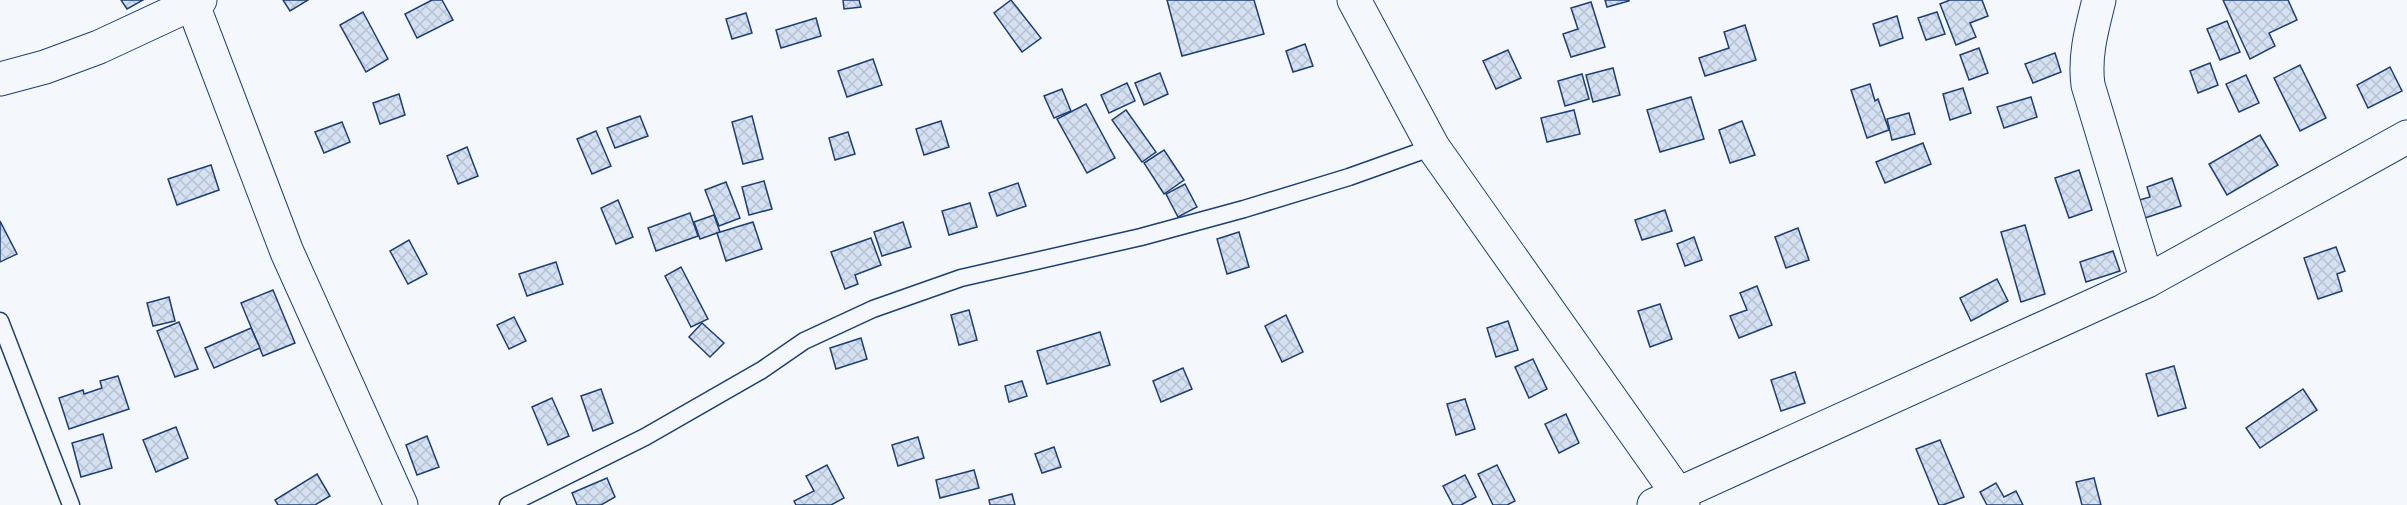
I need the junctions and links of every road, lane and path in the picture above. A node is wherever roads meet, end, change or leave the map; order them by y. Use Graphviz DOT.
graph roads {
  1 [pos="1354,0"];
  2 [pos="2099,0"];
  3 [pos="196,2"];
  4 [pos="0,79"];
  5 [pos="2407,137"];
  6 [pos="1434,147"];
  7 [pos="2147,281"];
  8 [pos="0,321"];
  9 [pos="1672,501"];
  10 [pos="71,505"];
  11 [pos="401,505"];
  12 [pos="508,505"];
  1 -- 6 [label="street"];
  2 -- 7 [label="street"];
  3 -- 4 [label="street"];
  3 -- 11 [label="street"];
  5 -- 7 [label="street"];
  6 -- 9 [label="street"];
  6 -- 12 [label="lane"];
  7 -- 9 [label="street"];
  8 -- 10 [label="lane"];
}
